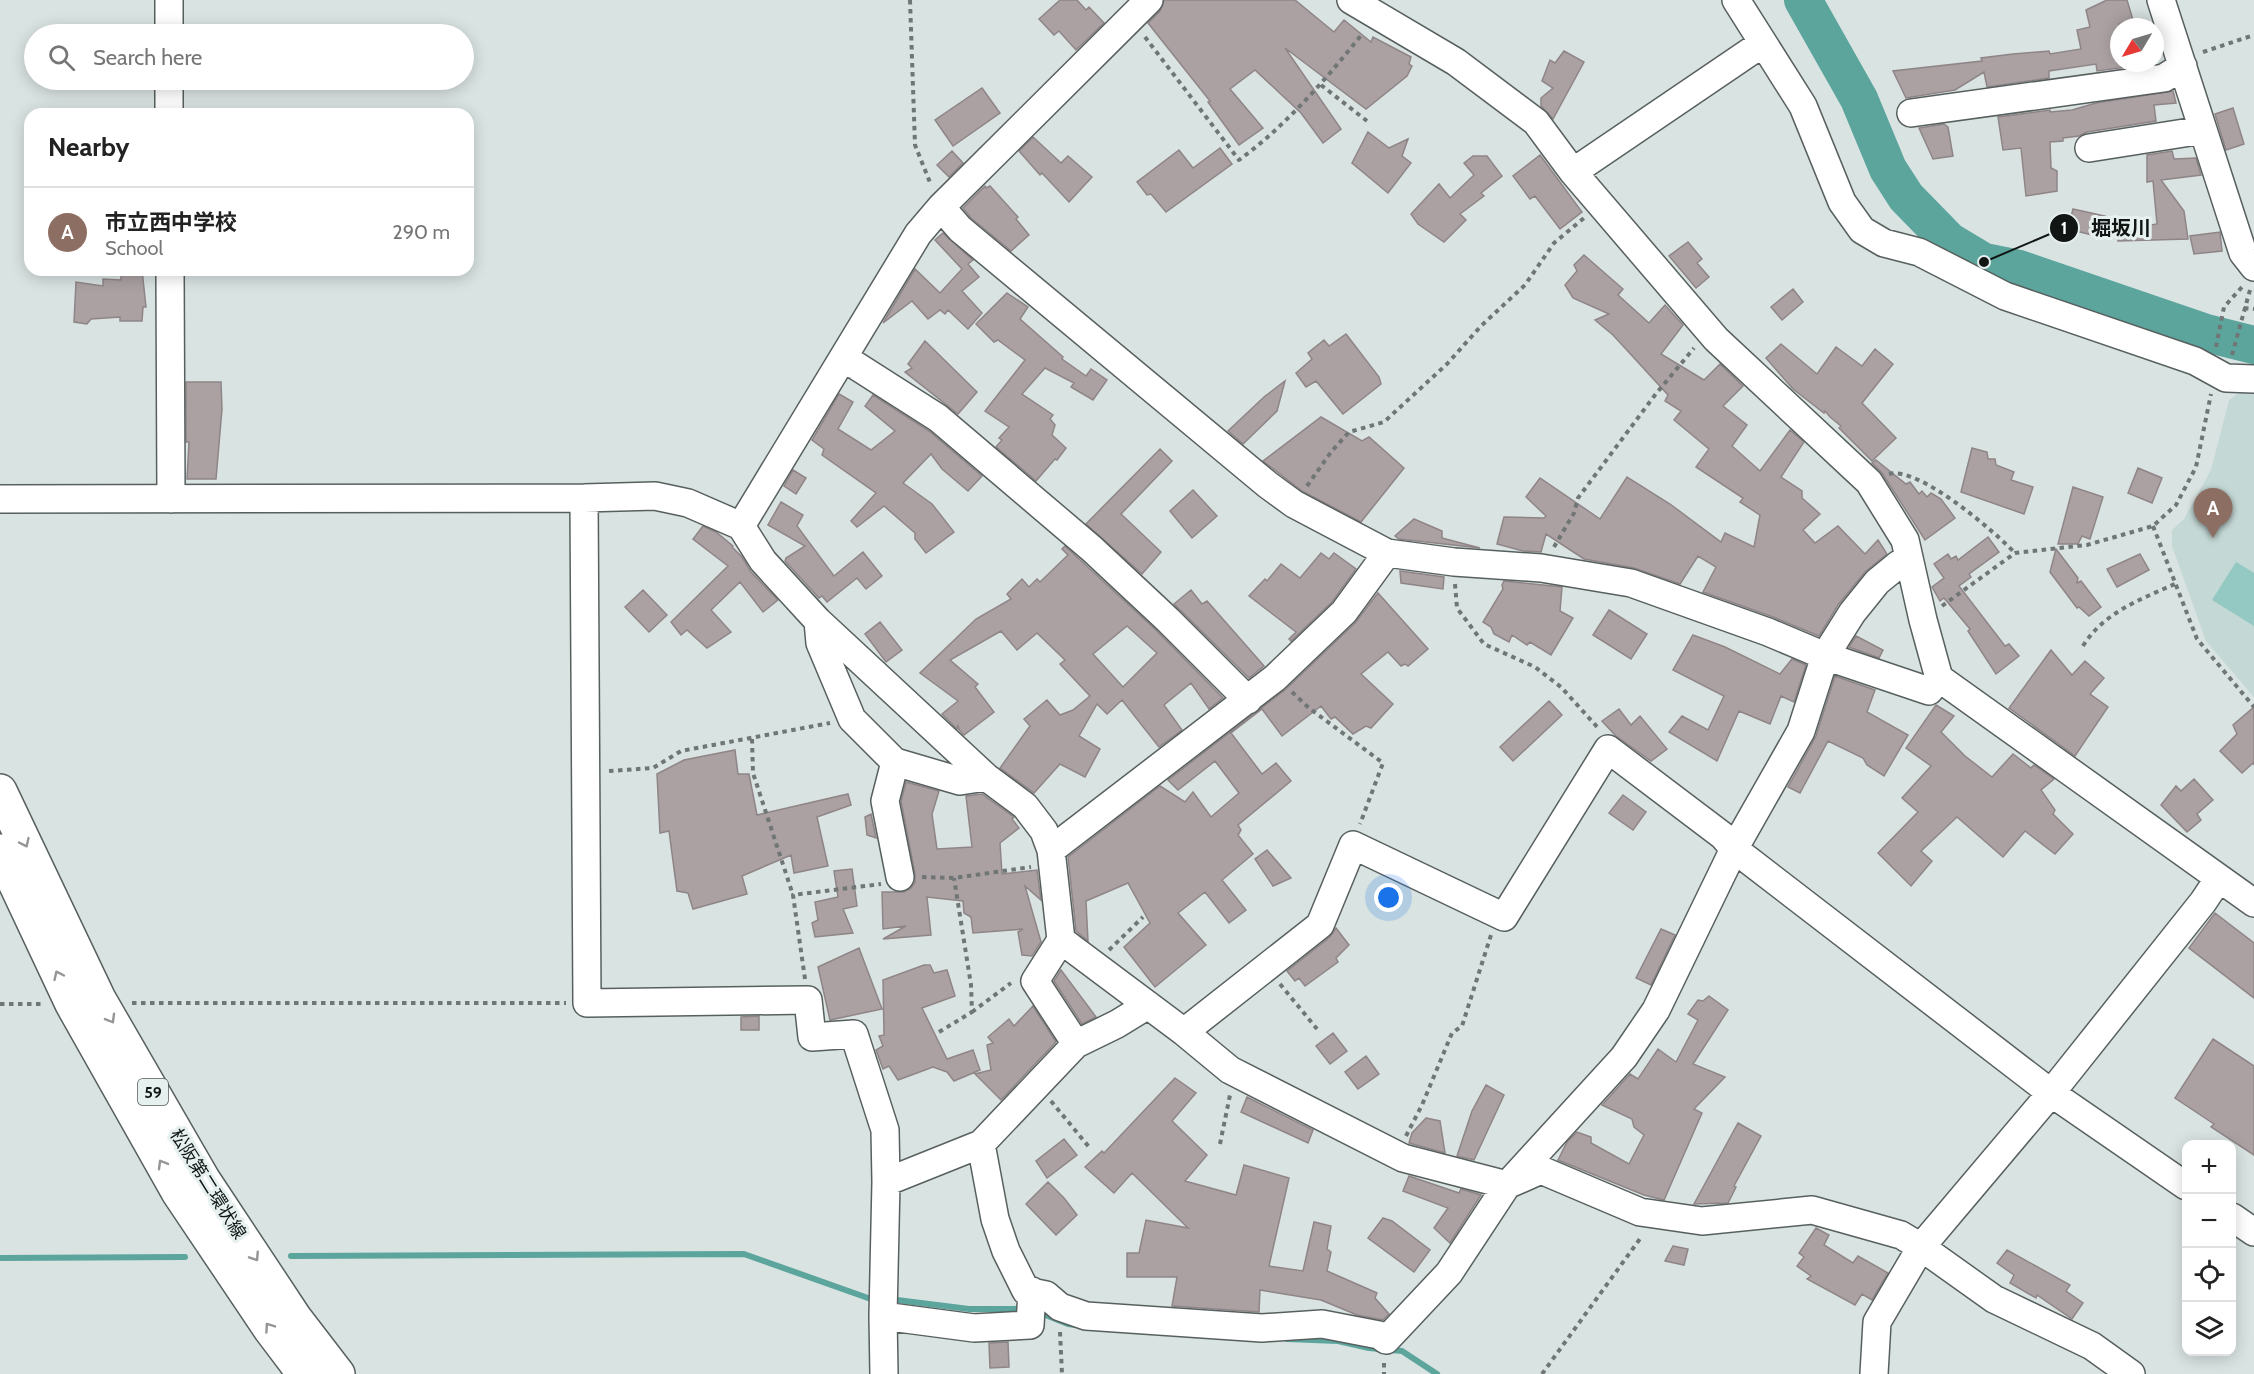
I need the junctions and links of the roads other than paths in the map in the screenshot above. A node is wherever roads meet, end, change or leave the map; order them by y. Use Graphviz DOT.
graph roads {
  1 [pos="169,0"];
  2 [pos="1351,0"];
  3 [pos="1736,0"];
  4 [pos="2161,0"];
  5 [pos="1139,9"];
  6 [pos="169,24"];
  7 [pos="1763,43"];
  8 [pos="2182,66"];
  9 [pos="169,90"];
  10 [pos="169,108"];
  11 [pos="1911,113"];
  12 [pos="2203,130"];
  13 [pos="2089,148"];
  14 [pos="1573,172"];
  15 [pos="941,207"];
  16 [pos="170,276"];
  17 [pos="2250,279"];
  18 [pos="842,361"];
  19 [pos="2254,379"];
  20 [pos="584,498"];
  21 [pos="0,499"];
  22 [pos="171,499"];
  23 [pos="741,526"];
  24 [pos="1386,553"];
  25 [pos="1909,558"];
  26 [pos="818,621"];
  27 [pos="1825,656"];
  28 [pos="1939,678"];
  29 [pos="1248,700"];
  30 [pos="895,762"];
  31 [pos="986,777"];
  32 [pos="0,790"];
  33 [pos="1734,849"];
  34 [pos="1051,850"];
  35 [pos="0,851"];
  36 [pos="900,877"];
  37 [pos="2219,878"];
  38 [pos="2254,903"];
  39 [pos="1061,940"];
  40 [pos="86,1001"];
  41 [pos="1148,1005"];
  42 [pos="1184,1032"];
  43 [pos="1076,1044"];
  44 [pos="2051,1093"];
  45 [pos="981,1144"];
  46 [pos="886,1182"];
  47 [pos="2182,1183"];
  48 [pos="1507,1185"];
  49 [pos="2236,1220"];
  50 [pos="2254,1232"];
  51 [pos="1921,1247"];
  52 [pos="1032,1294"];
  53 [pos="883,1315"];
  54 [pos="304,1374"];
  55 [pos="338,1374"];
  56 [pos="884,1374"];
  57 [pos="1874,1374"];
  58 [pos="2132,1374"];
  1 -- 6 [label="street"];
  2 -- 14 [label="street"];
  3 -- 7 [label="street"];
  4 -- 8 [label="street"];
  5 -- 15 [label="street"];
  7 -- 14 [label="street"];
  7 -- 19 [label="street"];
  8 -- 11 [label="street"];
  8 -- 12 [label="street"];
  9 -- 10 [label="street"];
  12 -- 13 [label="street"];
  12 -- 17 [label="street"];
  14 -- 25 [label="street"];
  15 -- 18 [label="street"];
  15 -- 24 [label="street"];
  16 -- 22 [label="street"];
  18 -- 23 [label="street"];
  18 -- 29 [label="street"];
  20 -- 22 [label="street"];
  20 -- 23 [label="street"];
  20 -- 46 [label="street"];
  21 -- 22 [label="street"];
  23 -- 26 [label="street"];
  24 -- 27 [label="street"];
  24 -- 29 [label="street"];
  25 -- 27 [label="street"];
  25 -- 28 [label="street"];
  26 -- 30 [label="street"];
  26 -- 31 [label="street"];
  27 -- 28 [label="street"];
  27 -- 33 [label="street"];
  28 -- 37 [label="street"];
  29 -- 34 [label="street"];
  30 -- 31 [label="street"];
  30 -- 36 [label="street"];
  31 -- 34 [label="street"];
  32 -- 40 [label="main road, 松阪第二環状線 / 59, one-way"];
  33 -- 42 [label="street"];
  33 -- 44 [label="street"];
  33 -- 48 [label="street"];
  34 -- 39 [label="street"];
  40 -- 35 [label="main road, 松阪第二環状線 / 59, one-way"];
  37 -- 38 [label="street"];
  37 -- 44 [label="street"];
  39 -- 41 [label="street"];
  39 -- 43 [label="street"];
  54 -- 40 [label="main road, 松阪第二環状線 / 59, one-way"];
  40 -- 55 [label="main road, 松阪第二環状線 / 59, one-way"];
  41 -- 42 [label="street"];
  41 -- 43 [label="street"];
  42 -- 48 [label="street"];
  43 -- 45 [label="street"];
  44 -- 47 [label="street"];
  44 -- 51 [label="street"];
  45 -- 46 [label="street"];
  45 -- 52 [label="street"];
  46 -- 53 [label="street"];
  48 -- 51 [label="street"];
  48 -- 52 [label="street"];
  49 -- 50 [label="street"];
  51 -- 57 [label="street"];
  51 -- 58 [label="street"];
  52 -- 53 [label="street"];
  53 -- 56 [label="street"];
}
